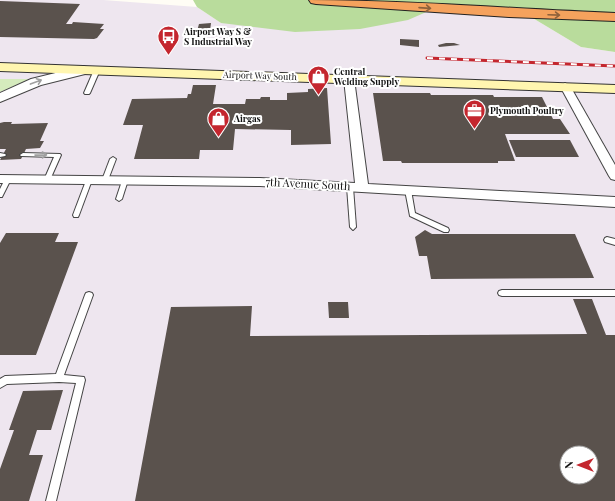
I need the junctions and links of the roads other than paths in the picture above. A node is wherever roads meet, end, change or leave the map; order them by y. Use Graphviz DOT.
graph roads {
  1 [pos="316,0"];
  2 [pos="615,17"];
  3 [pos="0,67"];
  4 [pos="91,70"];
  5 [pos="350,79"];
  6 [pos="565,86"];
  7 [pos="615,89"];
  8 [pos="87,93"];
  9 [pos="0,98"];
  10 [pos="23,155"];
  11 [pos="113,158"];
  12 [pos="615,176"];
  13 [pos="4,179"];
  14 [pos="47,180"];
  15 [pos="89,180"];
  16 [pos="105,180"];
  17 [pos="125,180"];
  18 [pos="356,187"];
  19 [pos="408,190"];
  20 [pos="0,195"];
  21 [pos="119,199"];
  22 [pos="615,202"];
  23 [pos="76,215"];
  24 [pos="354,227"];
  25 [pos="446,230"];
  26 [pos="607,240"];
  27 [pos="615,242"];
  28 [pos="502,292"];
  29 [pos="615,293"];
  30 [pos="89,294"];
  31 [pos="59,378"];
  32 [pos="0,384"];
  33 [pos="51,501"];
  1 -- 2 [label="highway, one-way"];
  3 -- 4 [label="main road, Airport Way South"];
  4 -- 5 [label="main road, Airport Way South"];
  4 -- 8 [label="lane"];
  9 -- 4 [label="street, one-way"];
  5 -- 6 [label="main road, Airport Way South"];
  5 -- 18 [label="street"];
  6 -- 7 [label="main road, Airport Way South"];
  6 -- 12 [label="street"];
  10 -- 14 [label="lane, one-way"];
  11 -- 16 [label="lane"];
  13 -- 14 [label="street, 7th Avenue South"];
  13 -- 20 [label="lane"];
  14 -- 15 [label="street, 7th Avenue South"];
  15 -- 16 [label="street, 7th Avenue South"];
  15 -- 23 [label="lane"];
  16 -- 17 [label="street, 7th Avenue South"];
  17 -- 18 [label="street, 7th Avenue South"];
  17 -- 21 [label="lane"];
  18 -- 19 [label="street, 7th Avenue South"];
  18 -- 24 [label="lane"];
  19 -- 22 [label="street, 7th Avenue South"];
  19 -- 25 [label="lane"];
  26 -- 27 [label="lane"];
  28 -- 29 [label="lane"];
  30 -- 31 [label="lane"];
  31 -- 32 [label="lane"];
  31 -- 33 [label="lane"];
}
